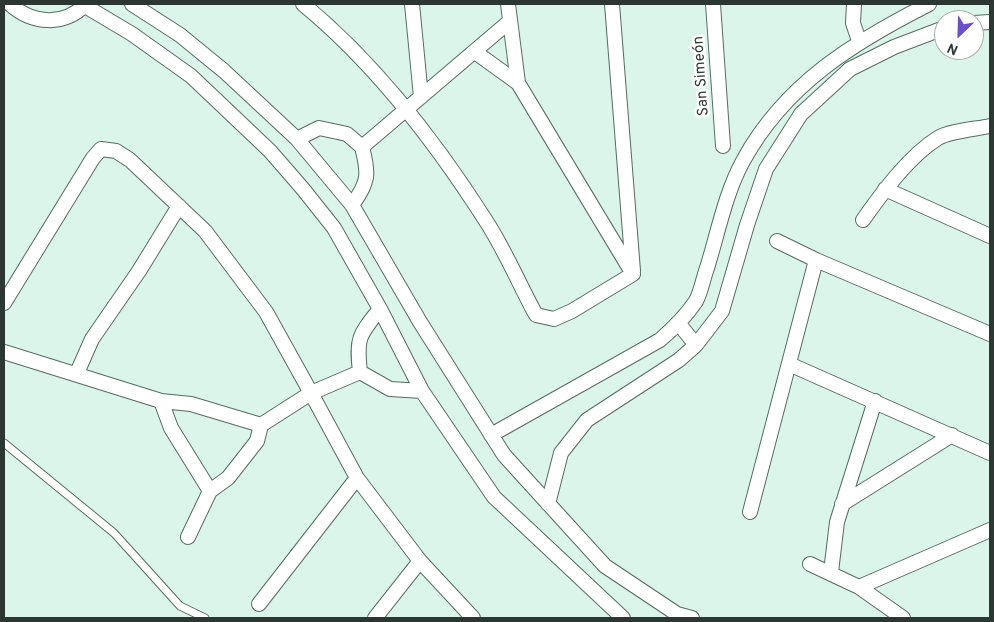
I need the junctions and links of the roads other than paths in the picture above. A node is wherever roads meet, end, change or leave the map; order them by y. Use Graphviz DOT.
graph roads {
  1 [pos="10,4"];
  2 [pos="132,4"];
  3 [pos="303,4"];
  4 [pos="412,4"];
  5 [pos="508,4"];
  6 [pos="612,4"];
  7 [pos="854,4"];
  8 [pos="928,4"];
  9 [pos="85,5"];
  10 [pos="714,5"];
  11 [pos="510,21"];
  12 [pos="934,32"];
  13 [pos="859,41"];
  14 [pos="475,52"];
  15 [pos="518,83"];
  16 [pos="421,97"];
  17 [pos="408,109"];
  18 [pos="990,126"];
  19 [pos="297,139"];
  20 [pos="723,146"];
  21 [pos="362,147"];
  22 [pos="885,189"];
  23 [pos="352,205"];
  24 [pos="179,206"];
  25 [pos="863,220"];
  26 [pos="990,236"];
  27 [pos="777,240"];
  28 [pos="816,260"];
  29 [pos="633,274"];
  30 [pos="4,303"];
  31 [pos="380,309"];
  32 [pos="679,324"];
  33 [pos="990,334"];
  34 [pos="696,345"];
  35 [pos="4,352"];
  36 [pos="788,364"];
  37 [pos="360,372"];
  38 [pos="77,373"];
  39 [pos="422,391"];
  40 [pos="311,393"];
  41 [pos="161,401"];
  42 [pos="875,401"];
  43 [pos="262,425"];
  44 [pos="491,435"];
  45 [pos="952,435"];
  46 [pos="4,443"];
  47 [pos="990,454"];
  48 [pos="357,478"];
  49 [pos="210,490"];
  50 [pos="548,504"];
  51 [pos="842,504"];
  52 [pos="750,512"];
  53 [pos="990,530"];
  54 [pos="188,537"];
  55 [pos="420,561"];
  56 [pos="810,564"];
  57 [pos="831,572"];
  58 [pos="859,587"];
  59 [pos="259,604"];
  60 [pos="676,616"];
  61 [pos="205,618"];
  62 [pos="375,618"];
  63 [pos="473,618"];
  64 [pos="623,618"];
  65 [pos="692,618"];
  66 [pos="903,618"];
  1 -- 9 [label="street"];
  2 -- 19 [label="street"];
  3 -- 17 [label="street"];
  4 -- 16 [label="street"];
  5 -- 11 [label="street"];
  6 -- 29 [label="street"];
  7 -- 13 [label="street"];
  8 -- 13 [label="street"];
  9 -- 31 [label="street"];
  10 -- 20 [label="street, San Simeón"];
  11 -- 14 [label="street"];
  11 -- 15 [label="street"];
  12 -- 34 [label="street"];
  13 -- 32 [label="street"];
  14 -- 15 [label="street"];
  14 -- 16 [label="street"];
  15 -- 29 [label="street"];
  16 -- 17 [label="street"];
  17 -- 21 [label="street"];
  17 -- 29 [label="street"];
  18 -- 22 [label="street"];
  19 -- 21 [label="street"];
  19 -- 23 [label="street"];
  21 -- 23 [label="street"];
  22 -- 25 [label="street"];
  22 -- 26 [label="street"];
  23 -- 44 [label="street"];
  24 -- 30 [label="street"];
  24 -- 38 [label="street"];
  24 -- 40 [label="street"];
  27 -- 28 [label="street"];
  28 -- 33 [label="street"];
  28 -- 36 [label="street"];
  31 -- 37 [label="street"];
  31 -- 39 [label="street"];
  32 -- 34 [label="street"];
  32 -- 44 [label="street"];
  34 -- 50 [label="street"];
  35 -- 38 [label="street"];
  36 -- 42 [label="street"];
  36 -- 52 [label="street"];
  37 -- 39 [label="street"];
  37 -- 40 [label="street"];
  38 -- 41 [label="street"];
  39 -- 64 [label="street"];
  40 -- 43 [label="street"];
  40 -- 48 [label="street"];
  41 -- 43 [label="street"];
  41 -- 49 [label="street"];
  42 -- 45 [label="street"];
  42 -- 51 [label="street"];
  43 -- 49 [label="street"];
  44 -- 50 [label="street"];
  45 -- 47 [label="street"];
  45 -- 51 [label="street"];
  46 -- 61 [label="lane"];
  48 -- 55 [label="street"];
  48 -- 59 [label="street"];
  49 -- 54 [label="street"];
  50 -- 60 [label="street"];
  51 -- 57 [label="street"];
  53 -- 58 [label="street"];
  55 -- 62 [label="street"];
  55 -- 63 [label="street"];
  56 -- 57 [label="street"];
  57 -- 58 [label="street"];
  58 -- 66 [label="street"];
  60 -- 65 [label="street"];
}
